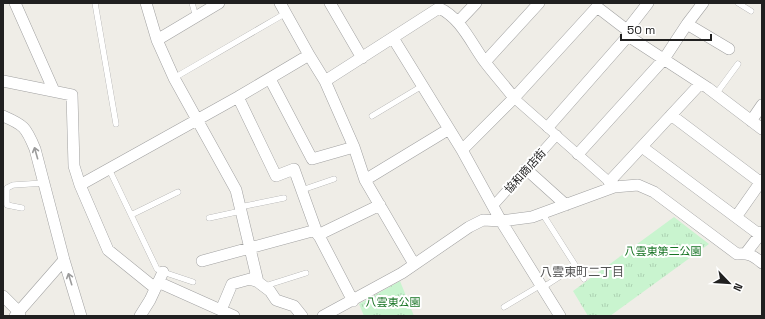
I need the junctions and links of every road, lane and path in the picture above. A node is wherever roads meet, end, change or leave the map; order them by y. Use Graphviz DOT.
graph roads {
  1 [pos="15,3"];
  2 [pos="95,3"];
  3 [pos="146,3"];
  4 [pos="192,3"];
  5 [pos="219,3"];
  6 [pos="280,3"];
  7 [pos="330,3"];
  8 [pos="476,3"];
  9 [pos="539,3"];
  10 [pos="648,3"];
  11 [pos="703,3"];
  12 [pos="738,3"];
  13 [pos="750,11"];
  14 [pos="286,13"];
  15 [pos="196,17"];
  16 [pos="458,22"];
  17 [pos="687,24"];
  18 [pos="627,33"];
  19 [pos="393,38"];
  20 [pos="157,40"];
  21 [pos="729,48"];
  22 [pos="309,55"];
  23 [pos="362,58"];
  24 [pos="664,59"];
  25 [pos="485,62"];
  26 [pos="738,64"];
  27 [pos="174,78"];
  28 [pos="270,79"];
  29 [pos="3,80"];
  30 [pos="325,81"];
  31 [pos="700,84"];
  32 [pos="422,86"];
  33 [pos="54,92"];
  34 [pos="716,94"];
  35 [pos="238,97"];
  36 [pos="514,98"];
  37 [pos="762,105"];
  38 [pos="671,115"];
  39 [pos="3,116"];
  40 [pos="372,116"];
  41 [pos="197,120"];
  42 [pos="751,121"];
  43 [pos="116,124"];
  44 [pos="548,127"];
  45 [pos="449,129"];
  46 [pos="762,129"];
  47 [pos="557,135"];
  48 [pos="354,147"];
  49 [pos="642,147"];
  50 [pos="462,150"];
  51 [pos="578,154"];
  52 [pos="109,169"];
  53 [pos="526,169"];
  54 [pos="334,179"];
  55 [pos="366,180"];
  56 [pos="761,181"];
  57 [pos="44,183"];
  58 [pos="612,184"];
  59 [pos="80,185"];
  60 [pos="302,190"];
  61 [pos="178,192"];
  62 [pos="284,198"];
  63 [pos="380,205"];
  64 [pos="566,205"];
  65 [pos="493,206"];
  66 [pos="22,208"];
  67 [pos="240,209"];
  68 [pos="542,213"];
  69 [pos="131,215"];
  70 [pos="736,217"];
  71 [pos="209,218"];
  72 [pos="501,221"];
  73 [pos="317,233"];
  74 [pos="761,233"];
  75 [pos="250,249"];
  76 [pos="746,253"];
  77 [pos="64,260"];
  78 [pos="202,262"];
  79 [pos="762,263"];
  80 [pos="414,264"];
  81 [pos="576,266"];
  82 [pos="306,273"];
  83 [pos="584,280"];
  84 [pos="159,281"];
  85 [pos="193,282"];
  86 [pos="261,284"];
  87 [pos="541,286"];
  88 [pos="3,296"];
  89 [pos="353,300"];
  90 [pos="504,307"];
  91 [pos="221,310"];
  92 [pos="18,315"];
  93 [pos="82,316"];
  94 [pos="140,316"];
  95 [pos="234,316"];
  96 [pos="302,316"];
  97 [pos="323,316"];
  98 [pos="560,316"];
  1 -- 33 [label="street"];
  2 -- 43 [label="lane"];
  3 -- 20 [label="street"];
  4 -- 15 [label="lane"];
  5 -- 15 [label="street"];
  6 -- 14 [label="street"];
  7 -- 23 [label="street"];
  8 -- 16 [label="street"];
  9 -- 25 [label="street"];
  10 -- 18 [label="street"];
  11 -- 17 [label="street"];
  12 -- 13 [label="lane"];
  14 -- 22 [label="street"];
  14 -- 27 [label="lane"];
  15 -- 20 [label="street"];
  16 -- 19 [label="street"];
  16 -- 25 [label="street"];
  17 -- 21 [label="street"];
  17 -- 24 [label="street"];
  18 -- 24 [label="street"];
  18 -- 36 [label="street"];
  18 -- 44 [label="street"];
  19 -- 23 [label="street"];
  19 -- 32 [label="street"];
  20 -- 27 [label="street"];
  22 -- 28 [label="street"];
  22 -- 30 [label="street"];
  23 -- 30 [label="street"];
  24 -- 31 [label="street"];
  24 -- 51 [label="street"];
  25 -- 36 [label="street"];
  26 -- 34 [label="lane"];
  27 -- 41 [label="street"];
  28 -- 35 [label="street"];
  28 -- 48 [label="street"];
  29 -- 33 [label="street"];
  30 -- 48 [label="street"];
  31 -- 34 [label="street"];
  31 -- 38 [label="street"];
  32 -- 40 [label="lane"];
  32 -- 45 [label="street"];
  33 -- 59 [label="street"];
  34 -- 42 [label="street"];
  35 -- 41 [label="street"];
  35 -- 60 [label="street"];
  36 -- 44 [label="street"];
  36 -- 50 [label="street"];
  37 -- 42 [label="street"];
  38 -- 49 [label="street"];
  38 -- 56 [label="street"];
  57 -- 39 [label="street, one-way"];
  41 -- 52 [label="street"];
  41 -- 67 [label="street"];
  42 -- 46 [label="street"];
  44 -- 47 [label="street"];
  45 -- 50 [label="street"];
  45 -- 55 [label="street"];
  47 -- 51 [label="street"];
  47 -- 53 [label="street, 協和商店街"];
  48 -- 55 [label="street"];
  49 -- 58 [label="street"];
  49 -- 70 [label="street"];
  50 -- 65 [label="street"];
  51 -- 58 [label="street"];
  52 -- 59 [label="street"];
  52 -- 69 [label="lane"];
  53 -- 64 [label="street"];
  53 -- 65 [label="street, 協和商店街"];
  54 -- 60 [label="lane"];
  55 -- 63 [label="street"];
  56 -- 70 [label="street"];
  57 -- 66 [label="lane"];
  57 -- 77 [label="street"];
  58 -- 64 [label="street"];
  58 -- 76 [label="street"];
  59 -- 84 [label="street"];
  60 -- 73 [label="street"];
  61 -- 69 [label="lane"];
  62 -- 67 [label="lane"];
  63 -- 73 [label="street"];
  63 -- 80 [label="street"];
  64 -- 68 [label="street"];
  65 -- 72 [label="street"];
  67 -- 71 [label="lane"];
  67 -- 75 [label="street"];
  68 -- 72 [label="street"];
  68 -- 81 [label="lane"];
  69 -- 84 [label="lane"];
  70 -- 74 [label="street"];
  72 -- 80 [label="street"];
  72 -- 87 [label="street"];
  73 -- 75 [label="street"];
  73 -- 89 [label="street"];
  74 -- 76 [label="street"];
  75 -- 78 [label="street"];
  75 -- 86 [label="street"];
  76 -- 79 [label="street"];
  77 -- 92 [label="street"];
  93 -- 77 [label="street, one-way"];
  80 -- 89 [label="street"];
  81 -- 83 [label="lane"];
  81 -- 87 [label="lane"];
  82 -- 86 [label="lane"];
  84 -- 85 [label="lane"];
  84 -- 91 [label="street"];
  84 -- 94 [label="street"];
  86 -- 91 [label="street"];
  86 -- 96 [label="street"];
  87 -- 90 [label="lane"];
  87 -- 98 [label="street"];
  88 -- 92 [label="street"];
  89 -- 97 [label="street"];
  91 -- 95 [label="street"];
}
